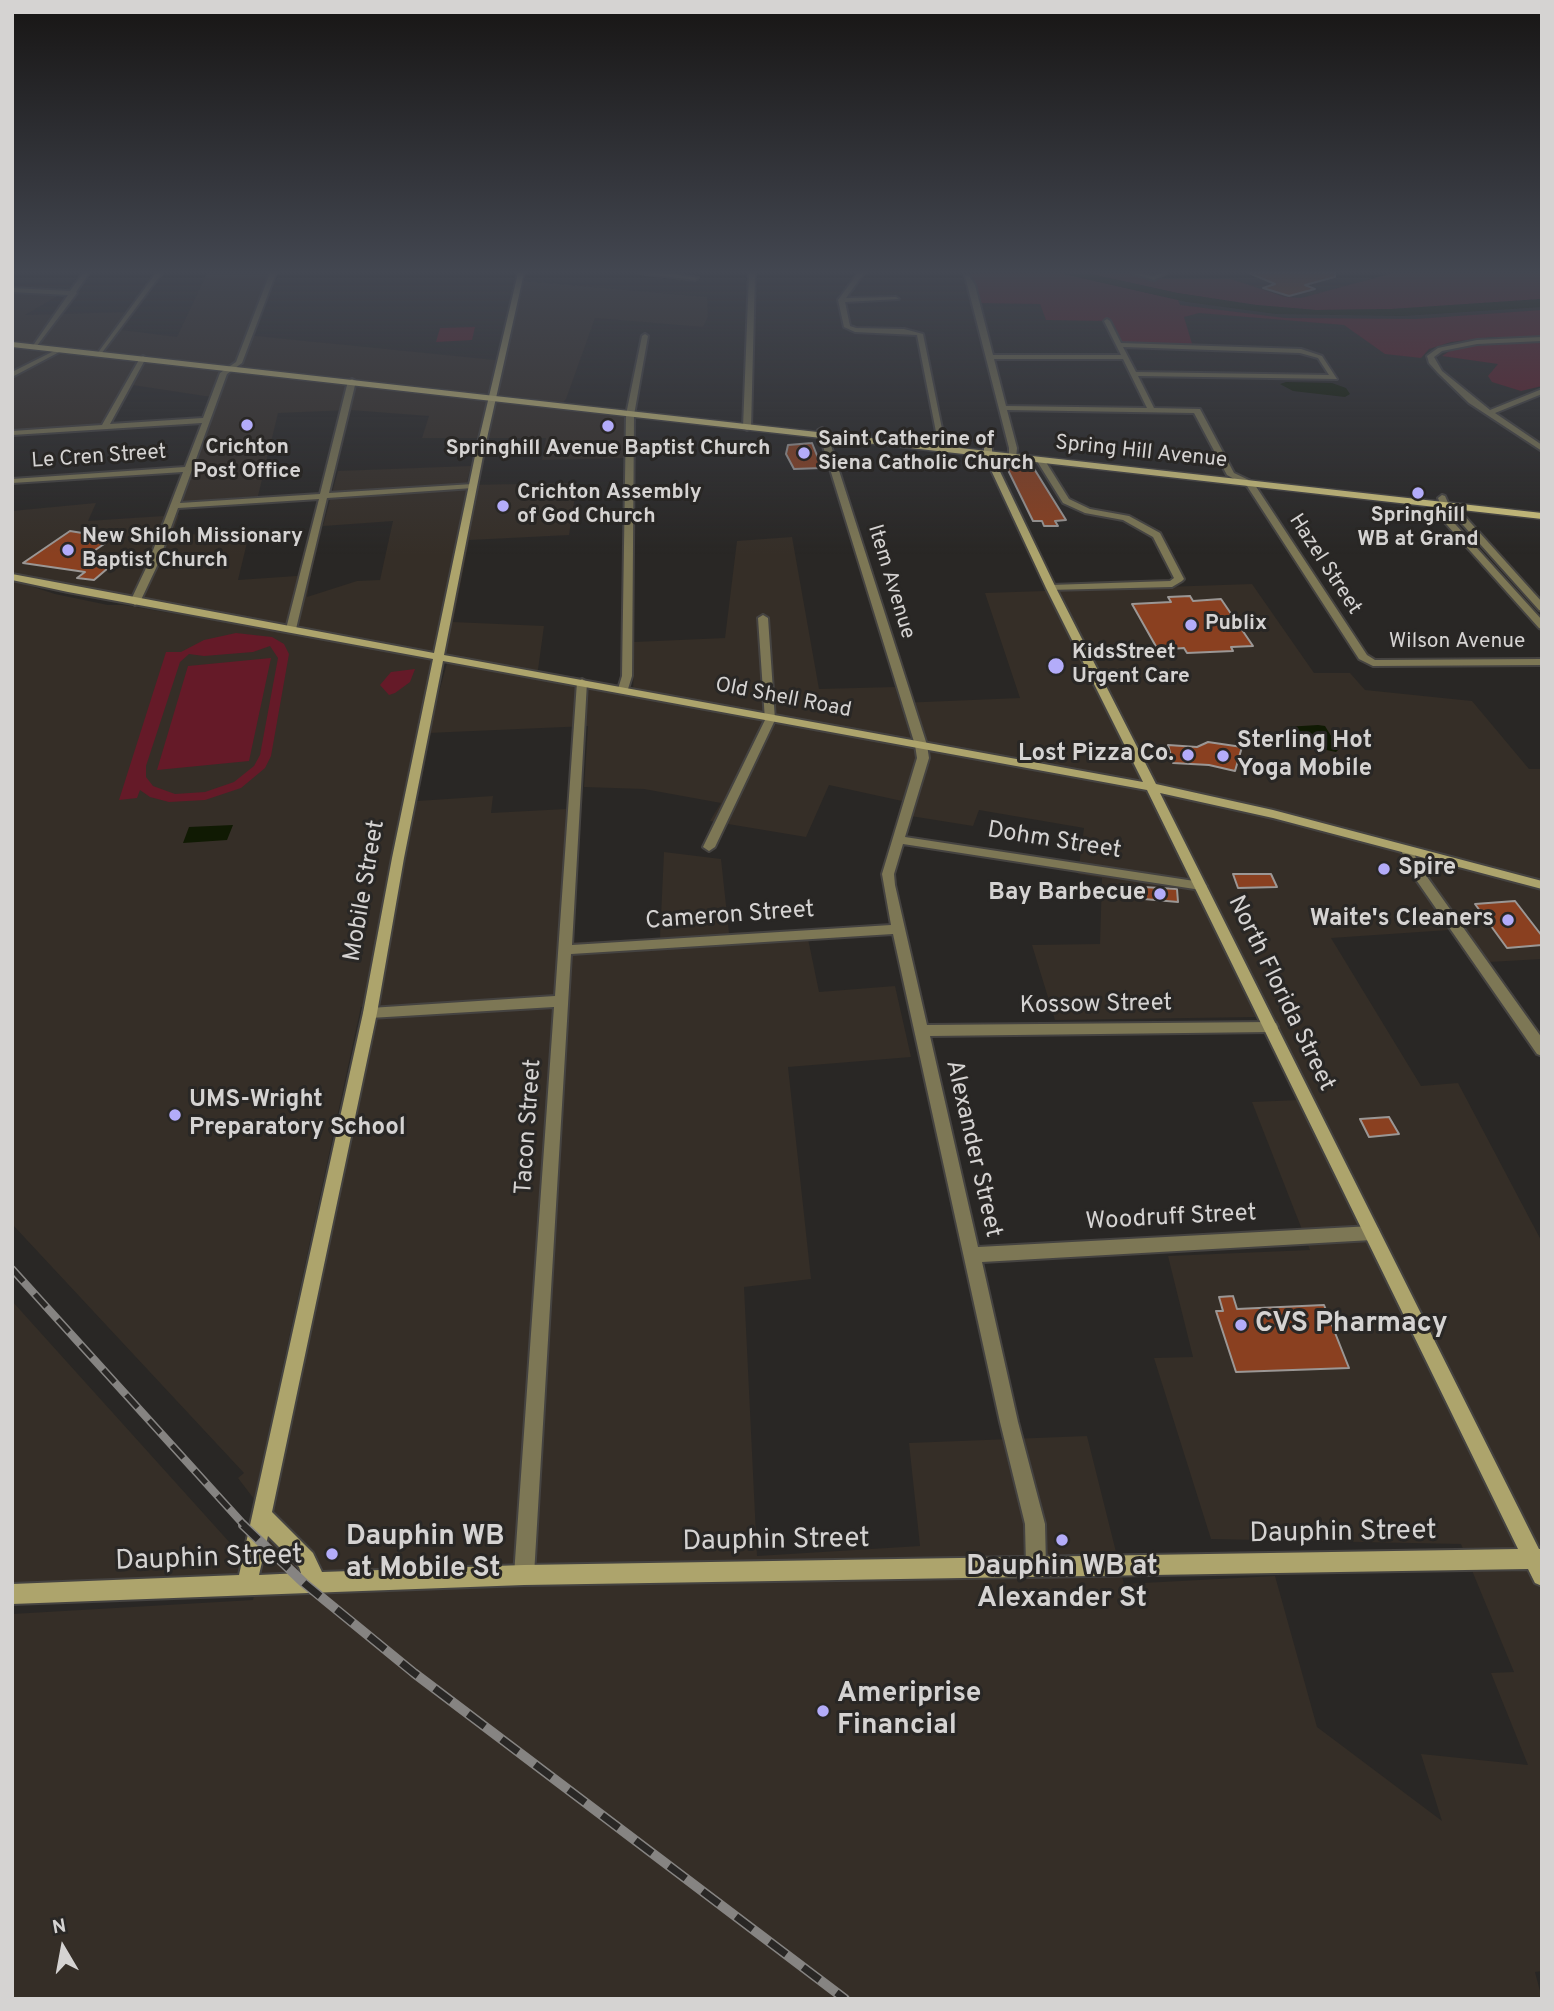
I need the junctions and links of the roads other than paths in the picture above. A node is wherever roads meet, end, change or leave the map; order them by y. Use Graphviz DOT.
graph roads {
  1 [pos="28,367"];
  2 [pos="138,367"];
  3 [pos="223,367"];
  4 [pos="501,367"];
  5 [pos="642,367"];
  6 [pos="749,367"];
  7 [pos="927,367"];
  8 [pos="992,367"];
  9 [pos="1129,367"];
  10 [pos="1327,367"];
  11 [pos="1436,367"];
  12 [pos="233,368"];
  13 [pos="1132,374"];
  14 [pos="12,375"];
  15 [pos="352,381"];
  16 [pos="1542,391"];
  17 [pos="494,397"];
  18 [pos="1003,408"];
  19 [pos="1151,409"];
  20 [pos="631,412"];
  21 [pos="1489,413"];
  22 [pos="208,419"];
  23 [pos="747,425"];
  24 [pos="105,426"];
  25 [pos="12,433"];
  26 [pos="823,433"];
  27 [pos="942,443"];
  28 [pos="1542,449"];
  29 [pos="988,452"];
  30 [pos="1013,454"];
  31 [pos="1041,461"];
  32 [pos="1053,462"];
  33 [pos="188,469"];
  34 [pos="1231,475"];
  35 [pos="12,481"];
  36 [pos="1250,484"];
  37 [pos="473,486"];
  38 [pos="324,496"];
  39 [pos="1444,502"];
  40 [pos="1074,504"];
  41 [pos="174,506"];
  42 [pos="1542,509"];
  43 [pos="1542,516"];
  44 [pos="12,577"];
  45 [pos="1051,588"];
  46 [pos="135,601"];
  47 [pos="1542,608"];
  48 [pos="763,618"];
  49 [pos="1542,626"];
  50 [pos="292,629"];
  51 [pos="439,656"];
  52 [pos="1542,662"];
  53 [pos="1373,663"];
  54 [pos="582,682"];
  55 [pos="623,689"];
  56 [pos="771,716"];
  57 [pos="921,745"];
  58 [pos="1151,787"];
  59 [pos="900,840"];
  60 [pos="709,847"];
  61 [pos="1407,850"];
  62 [pos="1201,886"];
  63 [pos="1542,886"];
  64 [pos="898,929"];
  65 [pos="564,950"];
  66 [pos="561,1001"];
  67 [pos="370,1013"];
  68 [pos="1271,1027"];
  69 [pos="921,1031"];
  70 [pos="1542,1050"];
  71 [pos="1372,1233"];
  72 [pos="972,1255"];
  73 [pos="263,1517"];
  74 [pos="1539,1564"];
  75 [pos="1036,1566"];
  76 [pos="524,1575"];
  77 [pos="316,1583"];
  78 [pos="247,1586"];
  79 [pos="12,1594"];
  1 -- 14 [label="street"];
  2 -- 24 [label="street"];
  3 -- 12 [label="main road, Spring Hill Avenue"];
  4 -- 17 [label="street, Mobile Street"];
  5 -- 20 [label="street"];
  6 -- 23 [label="street"];
  7 -- 27 [label="street"];
  8 -- 18 [label="street"];
  9 -- 13 [label="street"];
  10 -- 13 [label="street"];
  11 -- 21 [label="street"];
  12 -- 15 [label="main road, Spring Hill Avenue"];
  12 -- 22 [label="street"];
  13 -- 19 [label="street"];
  15 -- 17 [label="main road, Spring Hill Avenue"];
  15 -- 38 [label="street"];
  16 -- 21 [label="street"];
  17 -- 20 [label="main road, Spring Hill Avenue"];
  17 -- 37 [label="street, Mobile Street"];
  18 -- 19 [label="street"];
  18 -- 30 [label="street"];
  19 -- 34 [label="street"];
  20 -- 23 [label="main road, Spring Hill Avenue"];
  20 -- 55 [label="street"];
  21 -- 28 [label="street"];
  22 -- 24 [label="street"];
  22 -- 33 [label="street"];
  23 -- 26 [label="main road, Spring Hill Avenue"];
  24 -- 25 [label="street"];
  26 -- 27 [label="main road, Spring Hill Avenue"];
  26 -- 29 [label="main road, Spring Hill Avenue"];
  26 -- 57 [label="street, Item Avenue"];
  27 -- 29 [label="main road, Spring Hill Avenue"];
  29 -- 30 [label="main road, Spring Hill Avenue"];
  29 -- 45 [label="street, North Florida Street"];
  30 -- 31 [label="main road, Spring Hill Avenue"];
  30 -- 34 [label="main road, Spring Hill Avenue"];
  31 -- 32 [label="main road, Spring Hill Avenue"];
  31 -- 40 [label="street"];
  32 -- 36 [label="main road, Spring Hill Avenue"];
  32 -- 40 [label="street"];
  33 -- 35 [label="street, Le Cren Street"];
  33 -- 41 [label="street"];
  34 -- 36 [label="street"];
  34 -- 39 [label="main road, Spring Hill Avenue"];
  36 -- 39 [label="main road, Spring Hill Avenue"];
  36 -- 53 [label="street, Hazel Street"];
  37 -- 38 [label="street"];
  37 -- 51 [label="street, Mobile Street"];
  38 -- 41 [label="street"];
  38 -- 50 [label="street"];
  39 -- 42 [label="main road, Spring Hill Avenue"];
  39 -- 43 [label="main road, Spring Hill Avenue"];
  39 -- 47 [label="street"];
  39 -- 49 [label="street"];
  40 -- 45 [label="street"];
  41 -- 46 [label="street"];
  44 -- 46 [label="street, Old Shell Road"];
  45 -- 58 [label="street, North Florida Street"];
  46 -- 50 [label="street, Old Shell Road"];
  48 -- 56 [label="street"];
  50 -- 51 [label="street, Old Shell Road"];
  51 -- 54 [label="street, Old Shell Road"];
  51 -- 67 [label="street, Mobile Street"];
  52 -- 53 [label="street, Wilson Avenue"];
  54 -- 55 [label="street, Old Shell Road"];
  54 -- 65 [label="street, Tacon Street"];
  55 -- 56 [label="street, Old Shell Road"];
  56 -- 57 [label="street, Old Shell Road"];
  56 -- 60 [label="street"];
  57 -- 58 [label="street, Old Shell Road"];
  57 -- 59 [label="street, Alexander Street"];
  58 -- 61 [label="street, Old Shell Road"];
  58 -- 62 [label="street, North Florida Street"];
  59 -- 62 [label="street, Dohm Street"];
  59 -- 64 [label="street, Alexander Street"];
  61 -- 63 [label="street, Old Shell Road"];
  61 -- 70 [label="street"];
  62 -- 68 [label="street, North Florida Street"];
  64 -- 65 [label="street, Cameron Street"];
  64 -- 69 [label="street, Alexander Street"];
  65 -- 66 [label="street, Tacon Street"];
  66 -- 67 [label="street"];
  66 -- 76 [label="street, Tacon Street"];
  67 -- 73 [label="street, Mobile Street"];
  68 -- 69 [label="street, Kossow Street"];
  68 -- 71 [label="street, North Florida Street"];
  69 -- 72 [label="street, Alexander Street"];
  71 -- 72 [label="street, Woodruff Street"];
  71 -- 74 [label="street, North Florida Street"];
  72 -- 75 [label="street, Alexander Street"];
  73 -- 77 [label="street"];
  73 -- 78 [label="street, Mobile Street"];
  74 -- 75 [label="street, Dauphin Street"];
  75 -- 76 [label="street, Dauphin Street"];
  76 -- 77 [label="street, Dauphin Street"];
  77 -- 78 [label="street, Dauphin Street"];
  78 -- 79 [label="street, Dauphin Street"];
}
